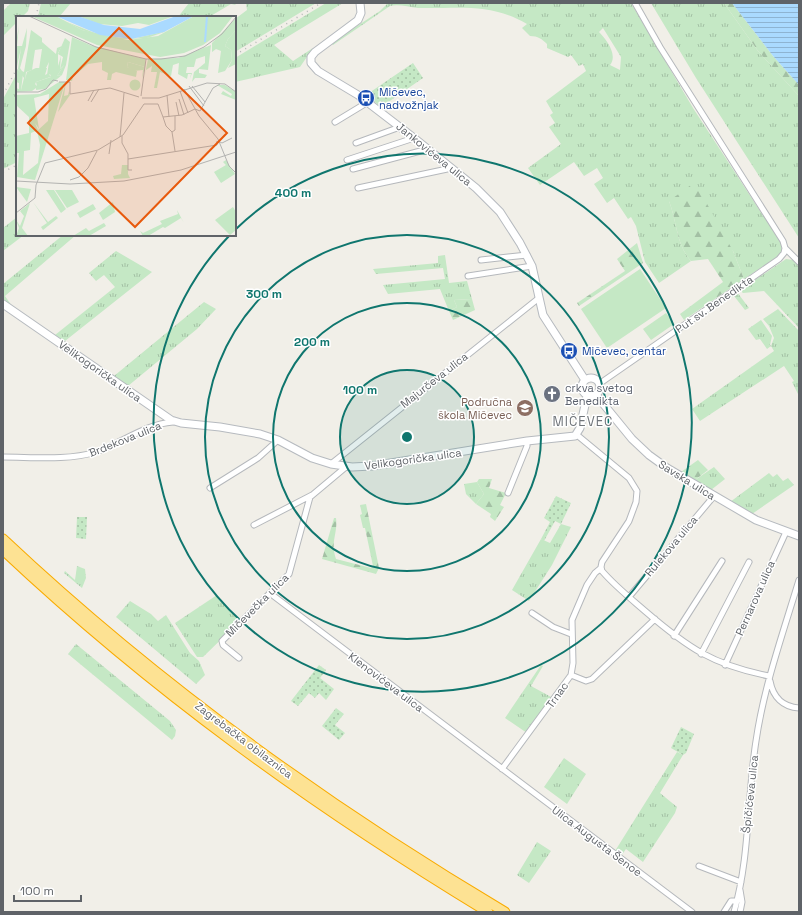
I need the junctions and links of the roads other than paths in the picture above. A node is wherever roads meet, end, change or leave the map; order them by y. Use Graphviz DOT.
graph roads {
  1 [pos="360,3"];
  2 [pos="635,3"];
  3 [pos="368,102"];
  4 [pos="335,122"];
  5 [pos="400,127"];
  6 [pos="414,138"];
  7 [pos="356,143"];
  8 [pos="428,149"];
  9 [pos="347,160"];
  10 [pos="452,168"];
  11 [pos="353,169"];
  12 [pos="358,188"];
  13 [pos="785,248"];
  14 [pos="527,255"];
  15 [pos="481,260"];
  16 [pos="799,262"];
  17 [pos="532,266"];
  18 [pos="468,276"];
  19 [pos="539,298"];
  20 [pos="3,304"];
  21 [pos="585,380"];
  22 [pos="599,384"];
  23 [pos="596,395"];
  24 [pos="587,396"];
  25 [pos="176,422"];
  26 [pos="576,435"];
  27 [pos="278,440"];
  28 [pos="527,441"];
  29 [pos="3,457"];
  30 [pos="331,464"];
  31 [pos="347,466"];
  32 [pos="210,488"];
  33 [pos="508,493"];
  34 [pos="312,495"];
  35 [pos="714,496"];
  36 [pos="254,525"];
  37 [pos="786,532"];
  38 [pos="799,536"];
  39 [pos="3,539"];
  40 [pos="3,550"];
  41 [pos="722,560"];
  42 [pos="749,562"];
  43 [pos="601,568"];
  44 [pos="799,580"];
  45 [pos="270,594"];
  46 [pos="629,597"];
  47 [pos="532,613"];
  48 [pos="654,619"];
  49 [pos="571,634"];
  50 [pos="674,636"];
  51 [pos="701,654"];
  52 [pos="239,658"];
  53 [pos="725,665"];
  54 [pos="571,675"];
  55 [pos="770,676"];
  56 [pos="799,708"];
  57 [pos="502,769"];
  58 [pos="699,866"];
  59 [pos="741,882"];
  60 [pos="740,889"];
  61 [pos="737,901"];
  62 [pos="488,912"];
  63 [pos="505,912"];
  64 [pos="692,912"];
  65 [pos="724,912"];
  66 [pos="734,912"];
  67 [pos="740,912"];
  1 -- 3 [label="street, Jankovićeva ulica"];
  2 -- 13 [label="street"];
  3 -- 4 [label="street"];
  3 -- 5 [label="street, Jankovićeva ulica"];
  5 -- 6 [label="street, Jankovićeva ulica"];
  5 -- 7 [label="street"];
  6 -- 8 [label="street, Jankovićeva ulica"];
  6 -- 9 [label="street"];
  8 -- 10 [label="street, Jankovićeva ulica"];
  8 -- 11 [label="street"];
  10 -- 12 [label="street"];
  10 -- 14 [label="street, Jankovićeva ulica"];
  13 -- 16 [label="street"];
  13 -- 22 [label="street, Put sv. Benedikta"];
  14 -- 15 [label="street"];
  14 -- 17 [label="street, Jankovićeva ulica"];
  17 -- 18 [label="street"];
  17 -- 19 [label="street, Jankovićeva ulica"];
  19 -- 21 [label="street, Jankovićeva ulica"];
  19 -- 30 [label="street, Majurčeva ulica"];
  20 -- 25 [label="street, Velikogorička ulica"];
  21 -- 22 [label="street"];
  21 -- 24 [label="street"];
  22 -- 23 [label="street"];
  23 -- 24 [label="street"];
  23 -- 35 [label="street, Savska ulica"];
  24 -- 26 [label="street"];
  25 -- 27 [label="street, Velikogorička ulica"];
  25 -- 29 [label="street, Brdekova ulica"];
  26 -- 28 [label="street, Velikogorička ulica"];
  26 -- 43 [label="street, Trnac"];
  27 -- 30 [label="street, Velikogorička ulica"];
  27 -- 32 [label="street"];
  28 -- 31 [label="street, Velikogorička ulica"];
  28 -- 33 [label="street"];
  30 -- 31 [label="street, Velikogorička ulica"];
  31 -- 34 [label="street"];
  34 -- 36 [label="street"];
  34 -- 45 [label="street, Mičevečka ulica"];
  35 -- 37 [label="street, Savska ulica"];
  35 -- 46 [label="street, Rulekova ulica"];
  37 -- 38 [label="street, Savska ulica"];
  37 -- 53 [label="street, Pernarova ulica"];
  39 -- 63 [label="highway, Zagrebačka obilaznica"];
  40 -- 62 [label="highway, Zagrebačka obilaznica"];
  41 -- 50 [label="street"];
  42 -- 51 [label="street"];
  43 -- 46 [label="street"];
  43 -- 49 [label="street, Trnac"];
  44 -- 55 [label="street, Špičićeva ulica"];
  45 -- 52 [label="street, Mičevečka ulica"];
  45 -- 57 [label="street, Klenovićeva ulica"];
  46 -- 48 [label="street"];
  47 -- 49 [label="street"];
  48 -- 50 [label="street"];
  48 -- 54 [label="street"];
  49 -- 54 [label="street, Trnac"];
  50 -- 51 [label="street"];
  51 -- 53 [label="street"];
  53 -- 55 [label="street"];
  54 -- 57 [label="street, Trnac"];
  55 -- 56 [label="street"];
  55 -- 59 [label="street, Špičićeva ulica"];
  57 -- 64 [label="street, Ulica Augusta Šenoe"];
  58 -- 59 [label="street"];
  59 -- 60 [label="street, Špičićeva ulica"];
  60 -- 61 [label="street, Špičićeva ulica"];
  60 -- 67 [label="street"];
  61 -- 65 [label="street"];
  61 -- 66 [label="street, Špičićeva ulica"];
}
